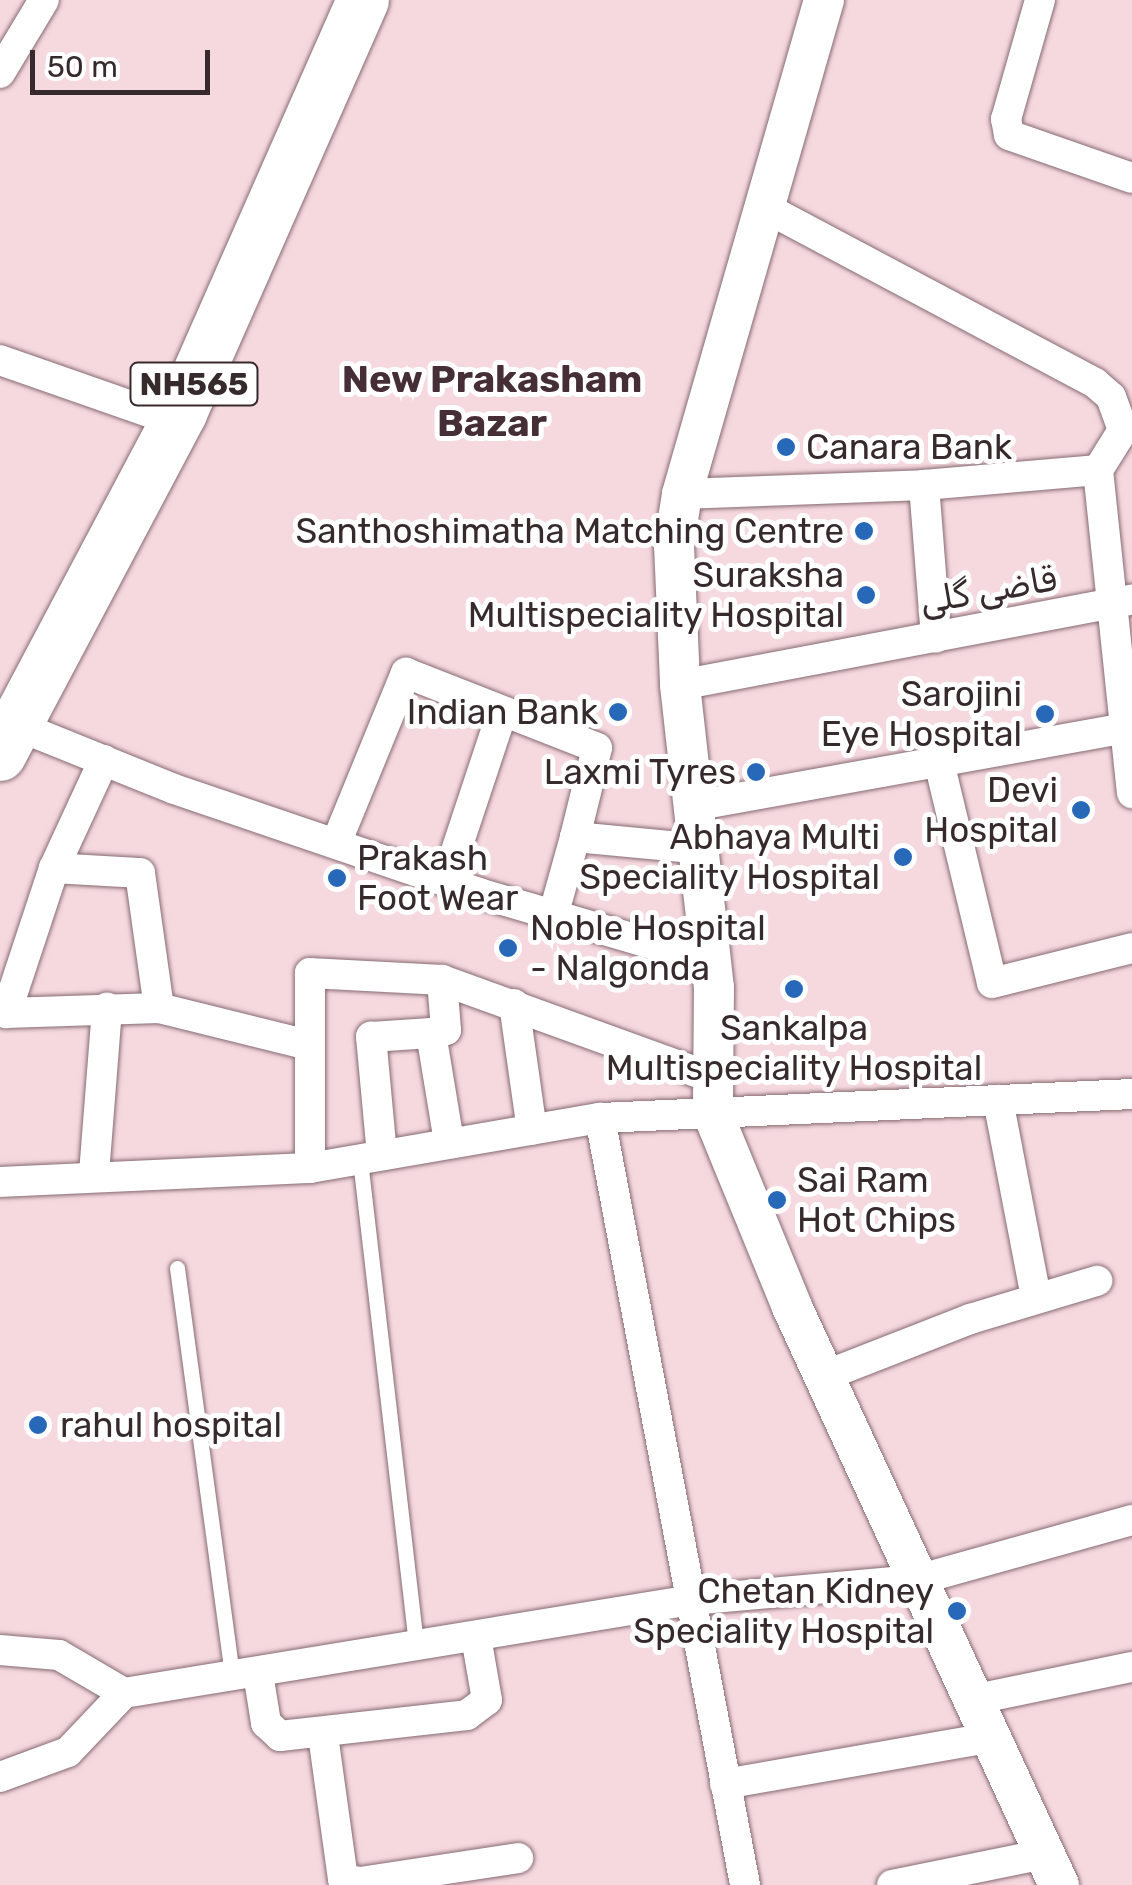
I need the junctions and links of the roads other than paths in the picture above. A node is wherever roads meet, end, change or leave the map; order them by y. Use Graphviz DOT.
graph roads {
  1 [pos="44,0"];
  2 [pos="338,0"];
  3 [pos="364,0"];
  4 [pos="824,0"];
  5 [pos="1040,0"];
  6 [pos="0,73"];
  7 [pos="1132,178"];
  8 [pos="764,207"];
  9 [pos="0,360"];
  10 [pos="164,418"];
  11 [pos="1098,470"];
  12 [pos="924,486"];
  13 [pos="682,494"];
  14 [pos="1120,603"];
  15 [pos="936,638"];
  16 [pos="680,684"];
  17 [pos="502,713"];
  18 [pos="1127,728"];
  19 [pos="6,733"];
  20 [pos="104,760"];
  21 [pos="939,762"];
  22 [pos="1132,793"];
  23 [pos="698,805"];
  24 [pos="575,837"];
  25 [pos="336,841"];
  26 [pos="704,848"];
  27 [pos="54,868"];
  28 [pos="446,880"];
  29 [pos="553,916"];
  30 [pos="1132,948"];
  31 [pos="710,961"];
  32 [pos="442,980"];
  33 [pos="514,1004"];
  34 [pos="107,1008"];
  35 [pos="159,1008"];
  36 [pos="3,1013"];
  37 [pos="431,1034"];
  38 [pos="309,1045"];
  39 [pos="1132,1094"];
  40 [pos="712,1096"];
  41 [pos="998,1100"];
  42 [pos="600,1118"];
  43 [pos="532,1130"];
  44 [pos="449,1142"];
  45 [pos="371,1157"];
  46 [pos="310,1168"];
  47 [pos="94,1174"];
  48 [pos="0,1182"];
  49 [pos="177,1268"];
  50 [pos="1097,1281"];
  51 [pos="1036,1297"];
  52 [pos="824,1376"];
  53 [pos="1132,1520"];
  54 [pos="917,1580"];
  55 [pos="691,1600"];
  56 [pos="476,1637"];
  57 [pos="416,1646"];
  58 [pos="0,1650"];
  59 [pos="1132,1668"];
  60 [pos="245,1675"];
  61 [pos="124,1693"];
  62 [pos="972,1700"];
  63 [pos="323,1735"];
  64 [pos="989,1738"];
  65 [pos="0,1778"];
  66 [pos="726,1784"];
  67 [pos="518,1858"];
  68 [pos="1052,1869"];
  69 [pos="744,1885"];
  70 [pos="892,1885"];
  1 -- 6 [label="street"];
  2 -- 10 [label="highway, NH565"];
  3 -- 19 [label="highway, NH565"];
  4 -- 8 [label="street"];
  5 -- 7 [label="street"];
  8 -- 11 [label="street"];
  8 -- 13 [label="street"];
  9 -- 10 [label="street"];
  10 -- 19 [label="highway, NH565"];
  11 -- 12 [label="street"];
  11 -- 14 [label="street"];
  12 -- 13 [label="street"];
  12 -- 15 [label="street"];
  13 -- 16 [label="street"];
  14 -- 15 [label="street, قاضی گلی"];
  14 -- 18 [label="street"];
  15 -- 16 [label="street, قاضی گلی"];
  16 -- 23 [label="street"];
  17 -- 24 [label="street"];
  17 -- 25 [label="street"];
  17 -- 28 [label="street"];
  18 -- 21 [label="street"];
  18 -- 22 [label="street"];
  19 -- 20 [label="street"];
  20 -- 25 [label="street"];
  20 -- 27 [label="street"];
  21 -- 23 [label="street"];
  21 -- 30 [label="street"];
  23 -- 26 [label="street"];
  24 -- 26 [label="street"];
  24 -- 29 [label="street"];
  25 -- 28 [label="street"];
  26 -- 31 [label="street"];
  27 -- 35 [label="street"];
  27 -- 36 [label="street"];
  28 -- 29 [label="street"];
  29 -- 31 [label="street"];
  31 -- 40 [label="street"];
  32 -- 33 [label="street"];
  32 -- 37 [label="street"];
  32 -- 38 [label="street"];
  33 -- 40 [label="street"];
  33 -- 43 [label="street"];
  34 -- 35 [label="street"];
  34 -- 36 [label="street"];
  34 -- 47 [label="street"];
  35 -- 38 [label="street"];
  37 -- 44 [label="street"];
  37 -- 45 [label="street"];
  38 -- 46 [label="street"];
  39 -- 41 [label="street"];
  40 -- 41 [label="street"];
  40 -- 42 [label="street"];
  40 -- 52 [label="street"];
  41 -- 51 [label="street"];
  42 -- 43 [label="street"];
  42 -- 55 [label="street"];
  43 -- 44 [label="street"];
  44 -- 45 [label="street"];
  45 -- 46 [label="street"];
  45 -- 57 [label="lane"];
  46 -- 47 [label="street"];
  47 -- 48 [label="street"];
  49 -- 60 [label="lane"];
  50 -- 51 [label="street"];
  51 -- 52 [label="street"];
  52 -- 54 [label="street"];
  53 -- 54 [label="street"];
  54 -- 55 [label="street"];
  54 -- 62 [label="street"];
  55 -- 56 [label="street"];
  55 -- 66 [label="street"];
  56 -- 57 [label="street"];
  56 -- 63 [label="street"];
  57 -- 60 [label="street"];
  58 -- 61 [label="street"];
  59 -- 62 [label="street"];
  60 -- 61 [label="street"];
  60 -- 63 [label="street"];
  61 -- 65 [label="street"];
  62 -- 64 [label="street"];
  63 -- 67 [label="street"];
  64 -- 66 [label="street"];
  64 -- 68 [label="street"];
  66 -- 69 [label="street"];
  68 -- 70 [label="street"];
}
